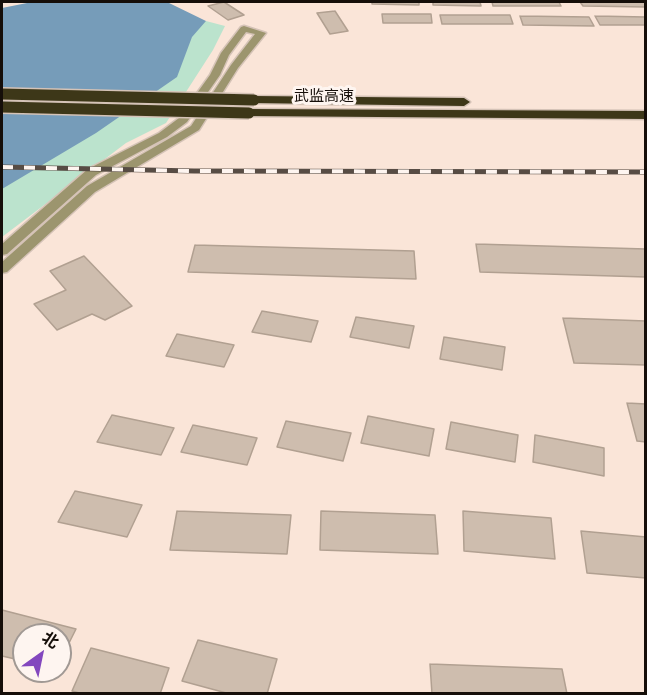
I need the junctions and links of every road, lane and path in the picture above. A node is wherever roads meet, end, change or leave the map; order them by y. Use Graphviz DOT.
graph roads {
  1 [pos="2,94"];
  2 [pos="645,103"];
  3 [pos="2,107"];
  4 [pos="645,115"];
  5 [pos="2,251"];
  6 [pos="2,269"];
  1 -- 2 [label="highway, 武监高速, bridge"];
  3 -- 4 [label="highway, 武监高速, bridge"];
  5 -- 6 [label="street"];
}
